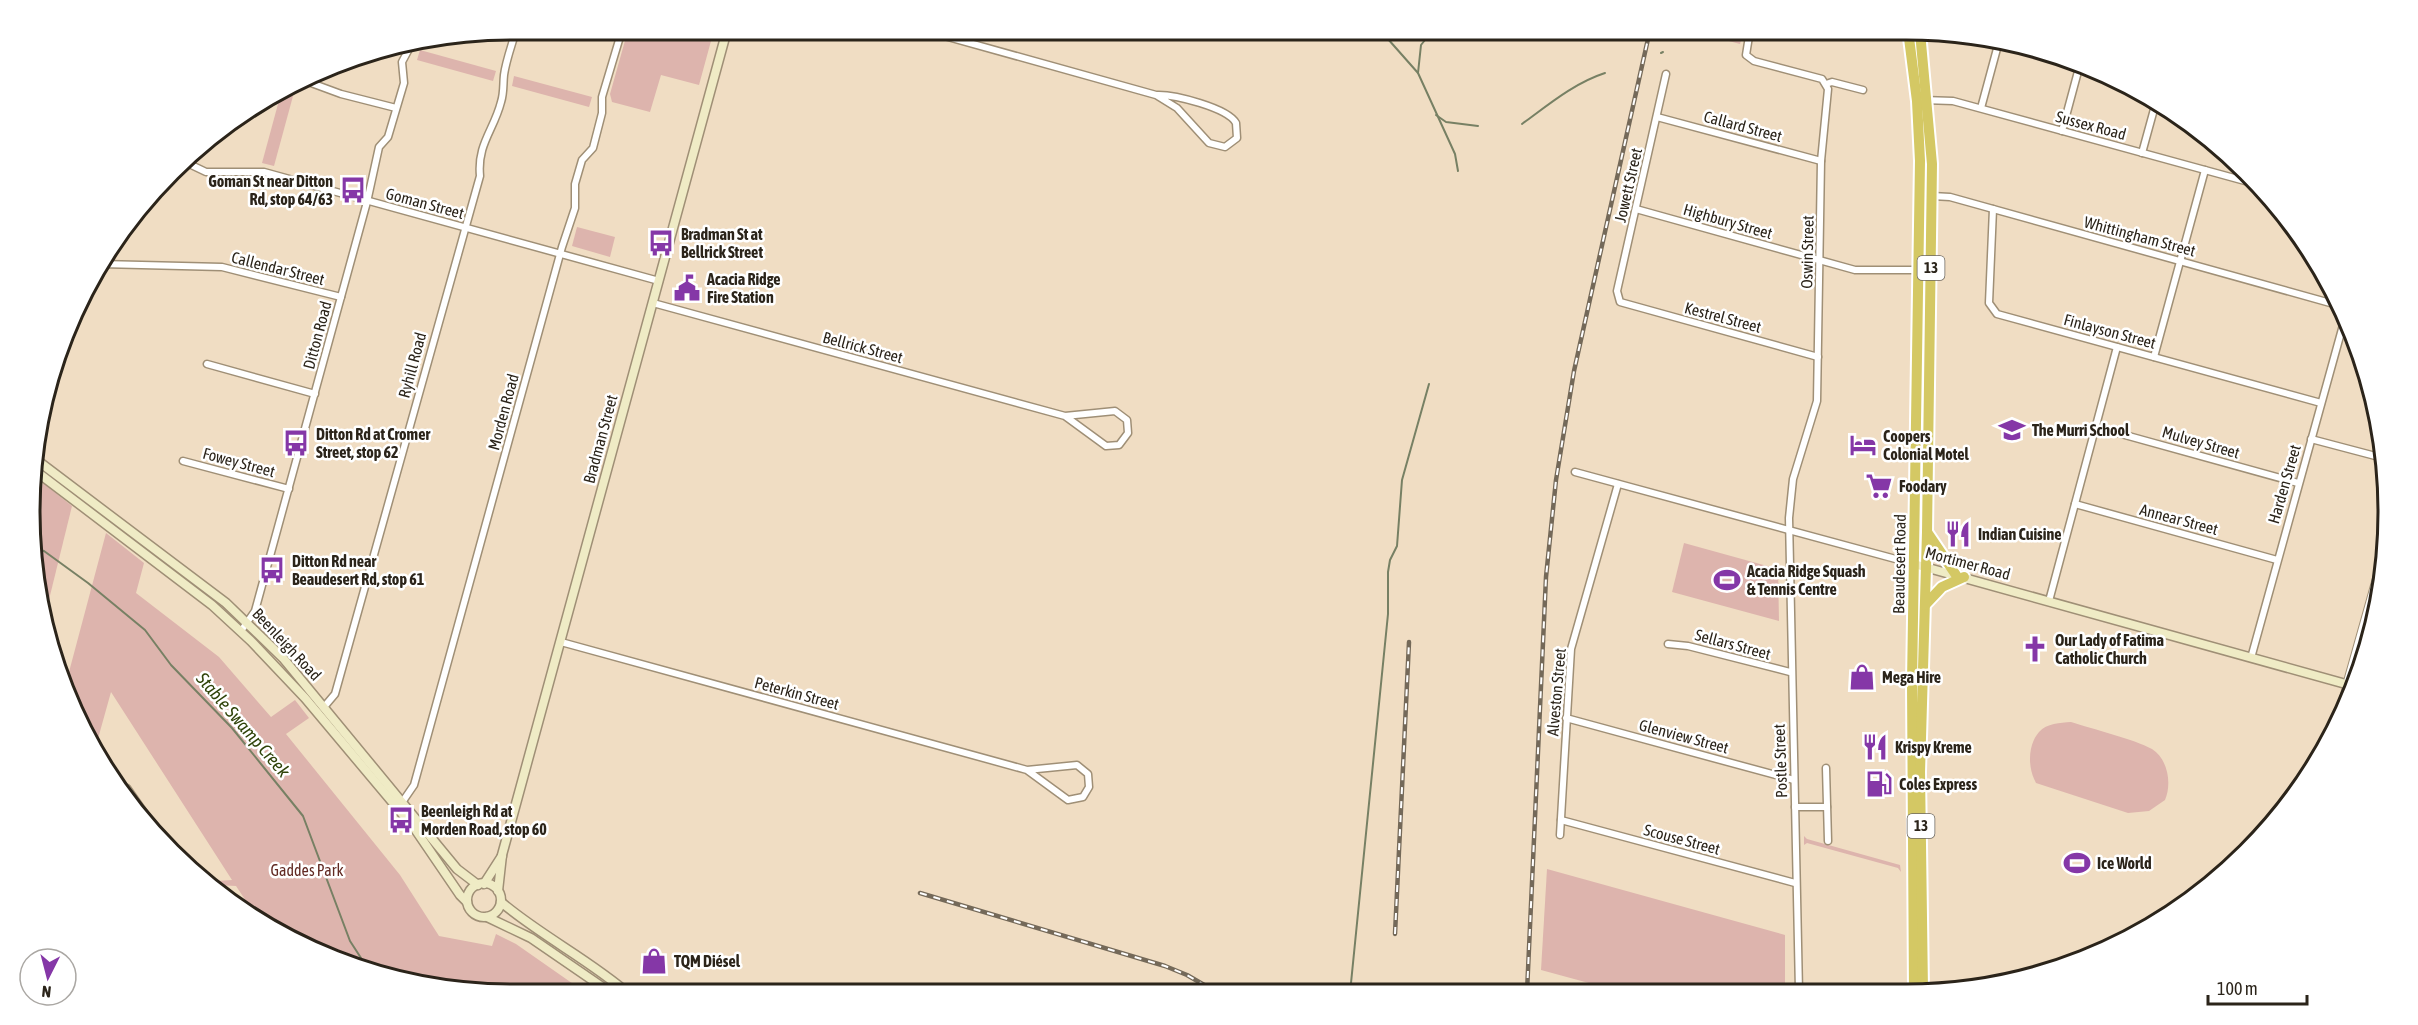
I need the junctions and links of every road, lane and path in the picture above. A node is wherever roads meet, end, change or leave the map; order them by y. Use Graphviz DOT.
graph roads {
  1 [pos="513,40"];
  2 [pos="619,40"];
  3 [pos="724,40"];
  4 [pos="959,40"];
  5 [pos="1748,40"];
  6 [pos="1910,40"];
  7 [pos="1920,41"];
  8 [pos="1997,50"];
  9 [pos="407,53"];
  10 [pos="2077,73"];
  11 [pos="1666,74"];
  12 [pos="314,84"];
  13 [pos="1826,84"];
  14 [pos="1863,90"];
  15 [pos="1156,95"];
  16 [pos="1922,100"];
  17 [pos="396,108"];
  18 [pos="1981,108"];
  19 [pos="2154,112"];
  20 [pos="1657,117"];
  21 [pos="2061,130"];
  22 [pos="2142,153"];
  23 [pos="1821,161"];
  24 [pos="193,166"];
  25 [pos="2205,170"];
  26 [pos="2239,179"];
  27 [pos="1932,196"];
  28 [pos="367,202"];
  29 [pos="1636,209"];
  30 [pos="1993,209"];
  31 [pos="464,228"];
  32 [pos="560,254"];
  33 [pos="1820,260"];
  34 [pos="2180,261"];
  35 [pos="111,264"];
  36 [pos="1920,270"];
  37 [pos="659,281"];
  38 [pos="341,297"];
  39 [pos="1620,302"];
  40 [pos="2328,302"];
  41 [pos="653,303"];
  42 [pos="2342,331"];
  43 [pos="2117,347"];
  44 [pos="1818,357"];
  45 [pos="2154,357"];
  46 [pos="207,364"];
  47 [pos="315,394"];
  48 [pos="2322,403"];
  49 [pos="1065,416"];
  50 [pos="2096,427"];
  51 [pos="2311,439"];
  52 [pos="2373,455"];
  53 [pos="183,461"];
  54 [pos="44,464"];
  55 [pos="1575,472"];
  56 [pos="43,476"];
  57 [pos="2298,483"];
  58 [pos="1618,484"];
  59 [pos="289,489"];
  60 [pos="2075,504"];
  61 [pos="1789,530"];
  62 [pos="1927,532"];
  63 [pos="2277,560"];
  64 [pos="1914,564"];
  65 [pos="1926,567"];
  66 [pos="1960,576"];
  67 [pos="2049,601"];
  68 [pos="1925,605"];
  69 [pos="248,622"];
  70 [pos="241,631"];
  71 [pos="561,642"];
  72 [pos="1668,644"];
  73 [pos="2251,658"];
  74 [pos="1790,672"];
  75 [pos="2345,684"];
  76 [pos="324,707"];
  77 [pos="1566,718"];
  78 [pos="1826,768"];
  79 [pos="1027,770"];
  80 [pos="1794,780"];
  81 [pos="403,801"];
  82 [pos="1795,807"];
  83 [pos="1827,807"];
  84 [pos="1561,820"];
  85 [pos="1560,835"];
  86 [pos="1828,841"];
  87 [pos="502,855"];
  88 [pos="1795,883"];
  89 [pos="481,884"];
  90 [pos="498,891"];
  91 [pos="467,902"];
  92 [pos="501,902"];
  93 [pos="487,917"];
  94 [pos="1923,983"];
  95 [pos="598,984"];
  96 [pos="615,984"];
  97 [pos="1799,984"];
  98 [pos="1914,984"];
  1 -- 31 [label="street, Ryhill Road"];
  2 -- 32 [label="street, Morden Road"];
  3 -- 37 [label="main road, Bradman Street"];
  4 -- 15 [label="street"];
  5 -- 13 [label="street"];
  6 -- 16 [label="highway, Beaudesert Road / 13"];
  7 -- 16 [label="highway, Beaudesert Road / 13"];
  8 -- 18 [label="street"];
  9 -- 17 [label="street, Ditton Road"];
  10 -- 21 [label="street"];
  11 -- 20 [label="street, Jowett Street"];
  12 -- 17 [label="street"];
  13 -- 14 [label="street"];
  13 -- 23 [label="street, Oswin Street"];
  15 -- 15 [label="street"];
  16 -- 18 [label="street, Sussex Road"];
  16 -- 27 [label="highway, Beaudesert Road / 13"];
  16 -- 36 [label="highway, Beaudesert Road / 13"];
  17 -- 28 [label="street, Ditton Road"];
  18 -- 21 [label="street, Sussex Road"];
  19 -- 22 [label="street"];
  20 -- 23 [label="street, Callard Street"];
  20 -- 29 [label="street, Jowett Street"];
  21 -- 22 [label="street, Sussex Road"];
  22 -- 25 [label="street, Sussex Road"];
  23 -- 33 [label="street, Oswin Street"];
  24 -- 28 [label="street, Goman Street"];
  25 -- 26 [label="street, Sussex Road"];
  25 -- 34 [label="street"];
  27 -- 30 [label="street, Whittingham Street"];
  27 -- 62 [label="highway, Beaudesert Road / 13"];
  28 -- 31 [label="street, Goman Street"];
  28 -- 38 [label="street, Ditton Road"];
  29 -- 33 [label="street, Highbury Street"];
  29 -- 39 [label="street, Jowett Street"];
  30 -- 34 [label="street, Whittingham Street"];
  30 -- 43 [label="street, Finlayson Street"];
  31 -- 32 [label="street, Goman Street"];
  31 -- 76 [label="street, Ryhill Road"];
  32 -- 37 [label="street, Goman Street"];
  32 -- 81 [label="street, Morden Road"];
  33 -- 36 [label="street, Highbury Street"];
  33 -- 44 [label="street, Oswin Street"];
  34 -- 40 [label="street, Whittingham Street"];
  34 -- 45 [label="street"];
  35 -- 38 [label="street, Callendar Street"];
  36 -- 64 [label="highway, Beaudesert Road / 13"];
  37 -- 41 [label="main road, Bradman Street"];
  38 -- 47 [label="street, Ditton Road"];
  39 -- 44 [label="street, Kestrel Street"];
  41 -- 49 [label="street, Bellrick Street"];
  41 -- 71 [label="main road, Bradman Street"];
  42 -- 48 [label="street, Harden Street"];
  43 -- 45 [label="street, Finlayson Street"];
  43 -- 50 [label="street"];
  44 -- 61 [label="street, Oswin Street"];
  45 -- 48 [label="street, Finlayson Street"];
  46 -- 47 [label="street"];
  47 -- 59 [label="street, Ditton Road"];
  48 -- 51 [label="street, Harden Street"];
  49 -- 49 [label="street, Bellrick Street"];
  50 -- 57 [label="street, Mulvey Street"];
  50 -- 60 [label="street"];
  51 -- 52 [label="street"];
  51 -- 57 [label="street, Harden Street"];
  53 -- 59 [label="street, Fowey Street"];
  54 -- 69 [label="main road, Beenleigh Road"];
  55 -- 58 [label="street, Mortimer Road"];
  56 -- 70 [label="main road, Beenleigh Road"];
  57 -- 63 [label="street, Harden Street"];
  58 -- 61 [label="street, Mortimer Road"];
  58 -- 77 [label="street, Alveston Street"];
  59 -- 69 [label="street, Ditton Road"];
  60 -- 63 [label="street, Annear Street"];
  60 -- 67 [label="street"];
  61 -- 64 [label="street, Mortimer Road"];
  61 -- 74 [label="street, Postle Street"];
  62 -- 65 [label="highway, Beaudesert Road / 13"];
  62 -- 66 [label="highway"];
  63 -- 73 [label="street, Harden Street"];
  64 -- 65 [label="main road, Mortimer Road"];
  64 -- 98 [label="highway, Beaudesert Road / 13"];
  65 -- 66 [label="main road, Mortimer Road"];
  65 -- 68 [label="highway, Beaudesert Road / 13"];
  66 -- 67 [label="main road, Mortimer Road"];
  66 -- 68 [label="highway"];
  67 -- 73 [label="main road, Mortimer Road"];
  68 -- 94 [label="highway, Beaudesert Road / 13"];
  69 -- 70 [label="street, Ditton Road"];
  69 -- 76 [label="main road, Beenleigh Road"];
  70 -- 91 [label="main road, Beenleigh Road"];
  71 -- 79 [label="street, Peterkin Street"];
  71 -- 87 [label="main road, Bradman Street"];
  72 -- 74 [label="street, Sellars Street"];
  73 -- 75 [label="main road, Mortimer Road"];
  74 -- 80 [label="street, Postle Street"];
  76 -- 81 [label="main road, Beenleigh Road"];
  77 -- 80 [label="street, Glenview Street"];
  77 -- 84 [label="street, Alveston Street"];
  78 -- 83 [label="street"];
  79 -- 79 [label="street, Peterkin Street"];
  80 -- 82 [label="street, Postle Street"];
  81 -- 89 [label="main road, Beenleigh Road"];
  82 -- 83 [label="street"];
  82 -- 88 [label="street, Postle Street"];
  83 -- 86 [label="street"];
  84 -- 85 [label="street, Alveston Street"];
  84 -- 88 [label="street, Scouse Street"];
  87 -- 89 [label="main road, Bradman Street"];
  87 -- 90 [label="main road, Bradman Street"];
  88 -- 97 [label="street, Postle Street"];
  89 -- 90 [label="main road"];
  89 -- 91 [label="main road"];
  90 -- 92 [label="main road"];
  91 -- 93 [label="main road"];
  92 -- 93 [label="main road"];
  92 -- 96 [label="main road"];
  93 -- 95 [label="main road"];
}
